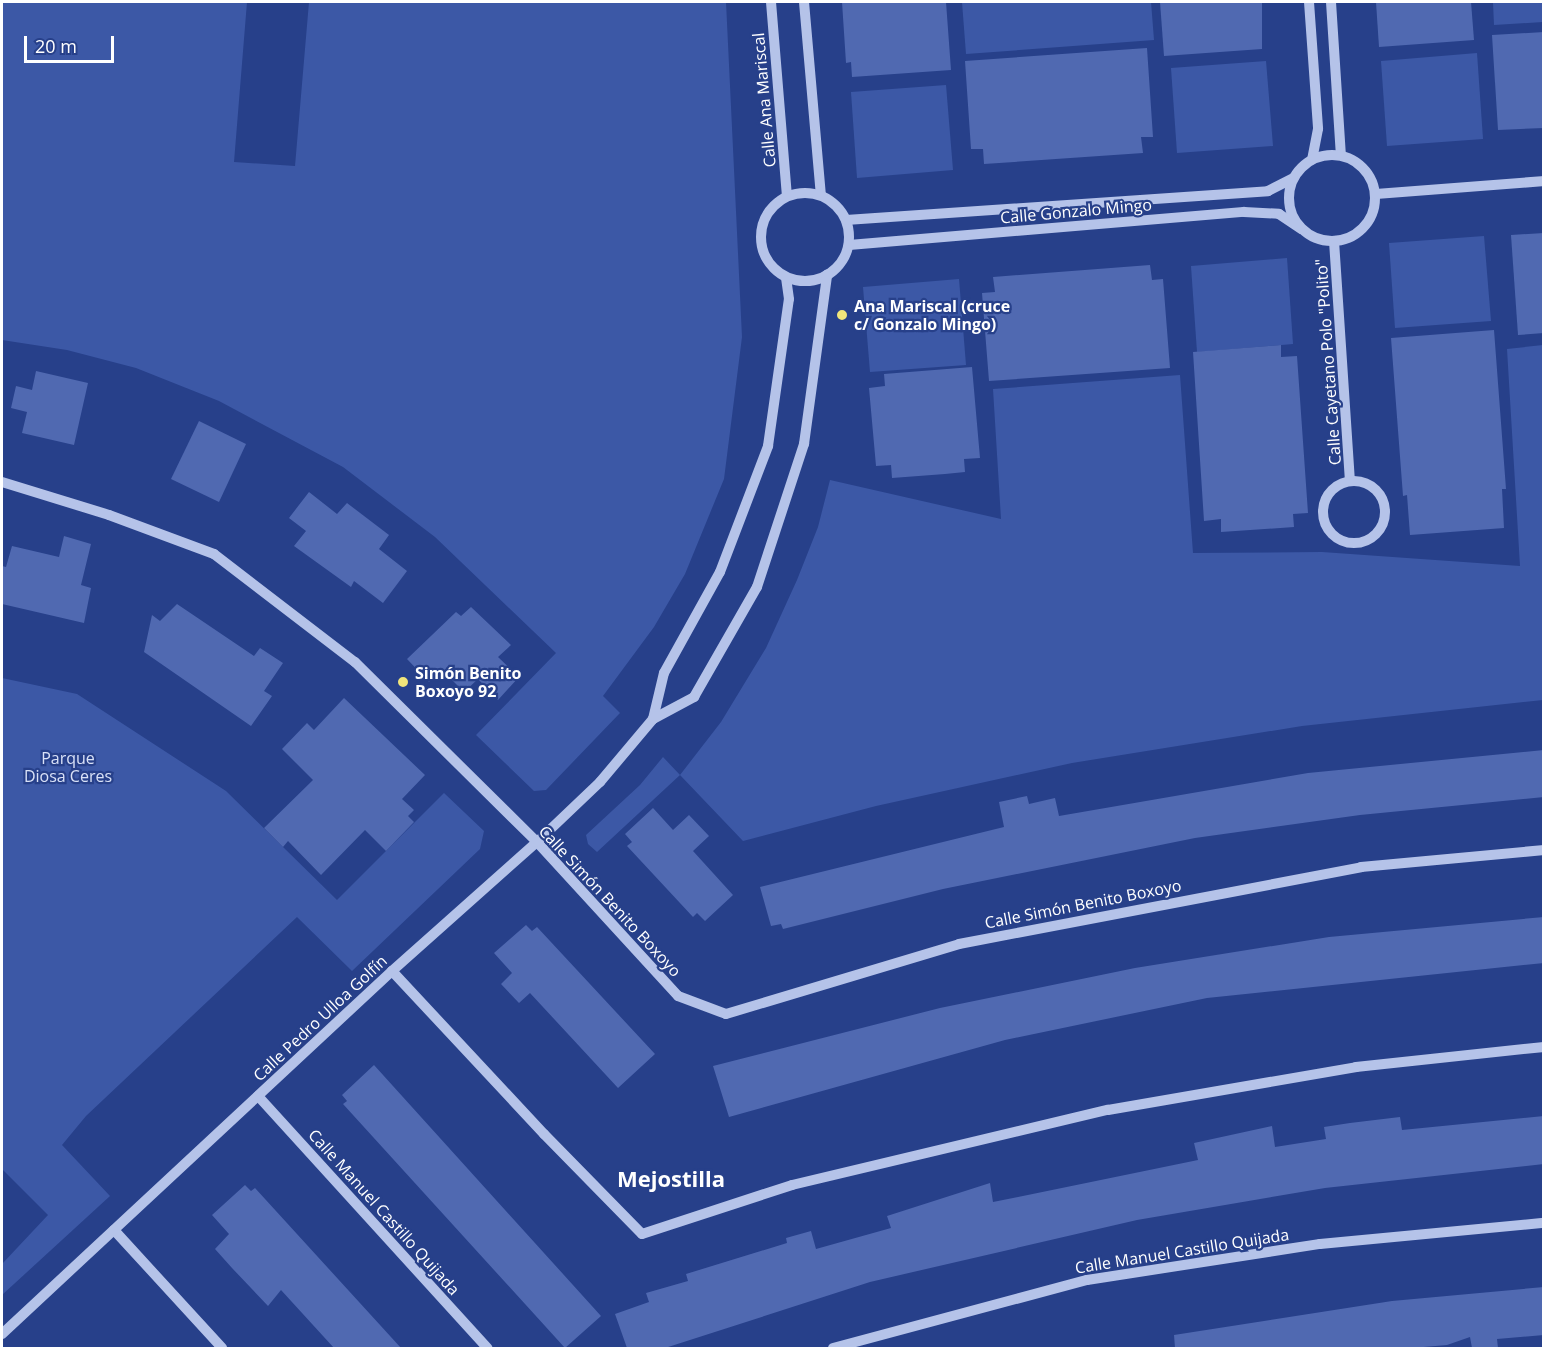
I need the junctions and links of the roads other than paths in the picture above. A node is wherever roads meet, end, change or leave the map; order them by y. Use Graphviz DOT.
graph roads {
  1 [pos="771,2"];
  2 [pos="804,2"];
  3 [pos="1309,2"];
  4 [pos="1330,2"];
  5 [pos="1341,155"];
  6 [pos="1312,159"];
  7 [pos="1293,178"];
  8 [pos="1544,181"];
  9 [pos="1376,194"];
  10 [pos="821,195"];
  11 [pos="787,196"];
  12 [pos="846,220"];
  13 [pos="1302,229"];
  14 [pos="1334,241"];
  15 [pos="849,245"];
  16 [pos="827,275"];
  17 [pos="786,277"];
  18 [pos="1350,480"];
  19 [pos="2,483"];
  20 [pos="653,719"];
  21 [pos="537,842"];
  22 [pos="1544,850"];
  23 [pos="392,971"];
  24 [pos="1544,1047"];
  25 [pos="258,1096"];
  26 [pos="1544,1223"];
  27 [pos="114,1230"];
  28 [pos="2,1334"];
  29 [pos="222,1348"];
  30 [pos="487,1348"];
  31 [pos="833,1348"];
  1 -- 11 [label="street, Calle Ana Mariscal"];
  2 -- 10 [label="street"];
  3 -- 6 [label="street"];
  4 -- 5 [label="street"];
  5 -- 6 [label="street"];
  5 -- 9 [label="street"];
  6 -- 7 [label="street"];
  7 -- 12 [label="street, Calle Gonzalo Mingo"];
  7 -- 13 [label="street"];
  8 -- 9 [label="street"];
  9 -- 14 [label="street"];
  10 -- 11 [label="street"];
  10 -- 12 [label="street"];
  11 -- 17 [label="street"];
  12 -- 15 [label="street"];
  13 -- 14 [label="street"];
  13 -- 15 [label="street, Calle Gonzalo Mingo"];
  14 -- 18 [label="street, Calle Cayetano Polo \"Polito\""];
  15 -- 16 [label="street"];
  16 -- 17 [label="street"];
  16 -- 20 [label="street, Calle Pedro Ulloa Golfín"];
  17 -- 20 [label="street, Calle Pedro Ulloa Golfín"];
  18 -- 18 [label="street"];
  19 -- 21 [label="street, Calle Simón Benito Boxoyo"];
  20 -- 21 [label="street, Calle Pedro Ulloa Golfín"];
  21 -- 22 [label="street, Calle Simón Benito Boxoyo"];
  21 -- 23 [label="street, Calle Pedro Ulloa Golfín"];
  23 -- 24 [label="street"];
  23 -- 25 [label="street, Calle Pedro Ulloa Golfín"];
  25 -- 27 [label="street, Calle Pedro Ulloa Golfín"];
  25 -- 30 [label="street, Calle Manuel Castillo Quijada"];
  26 -- 31 [label="street, Calle Manuel Castillo Quijada"];
  27 -- 28 [label="street, Calle Pedro Ulloa Golfín"];
  27 -- 29 [label="street"];
}
